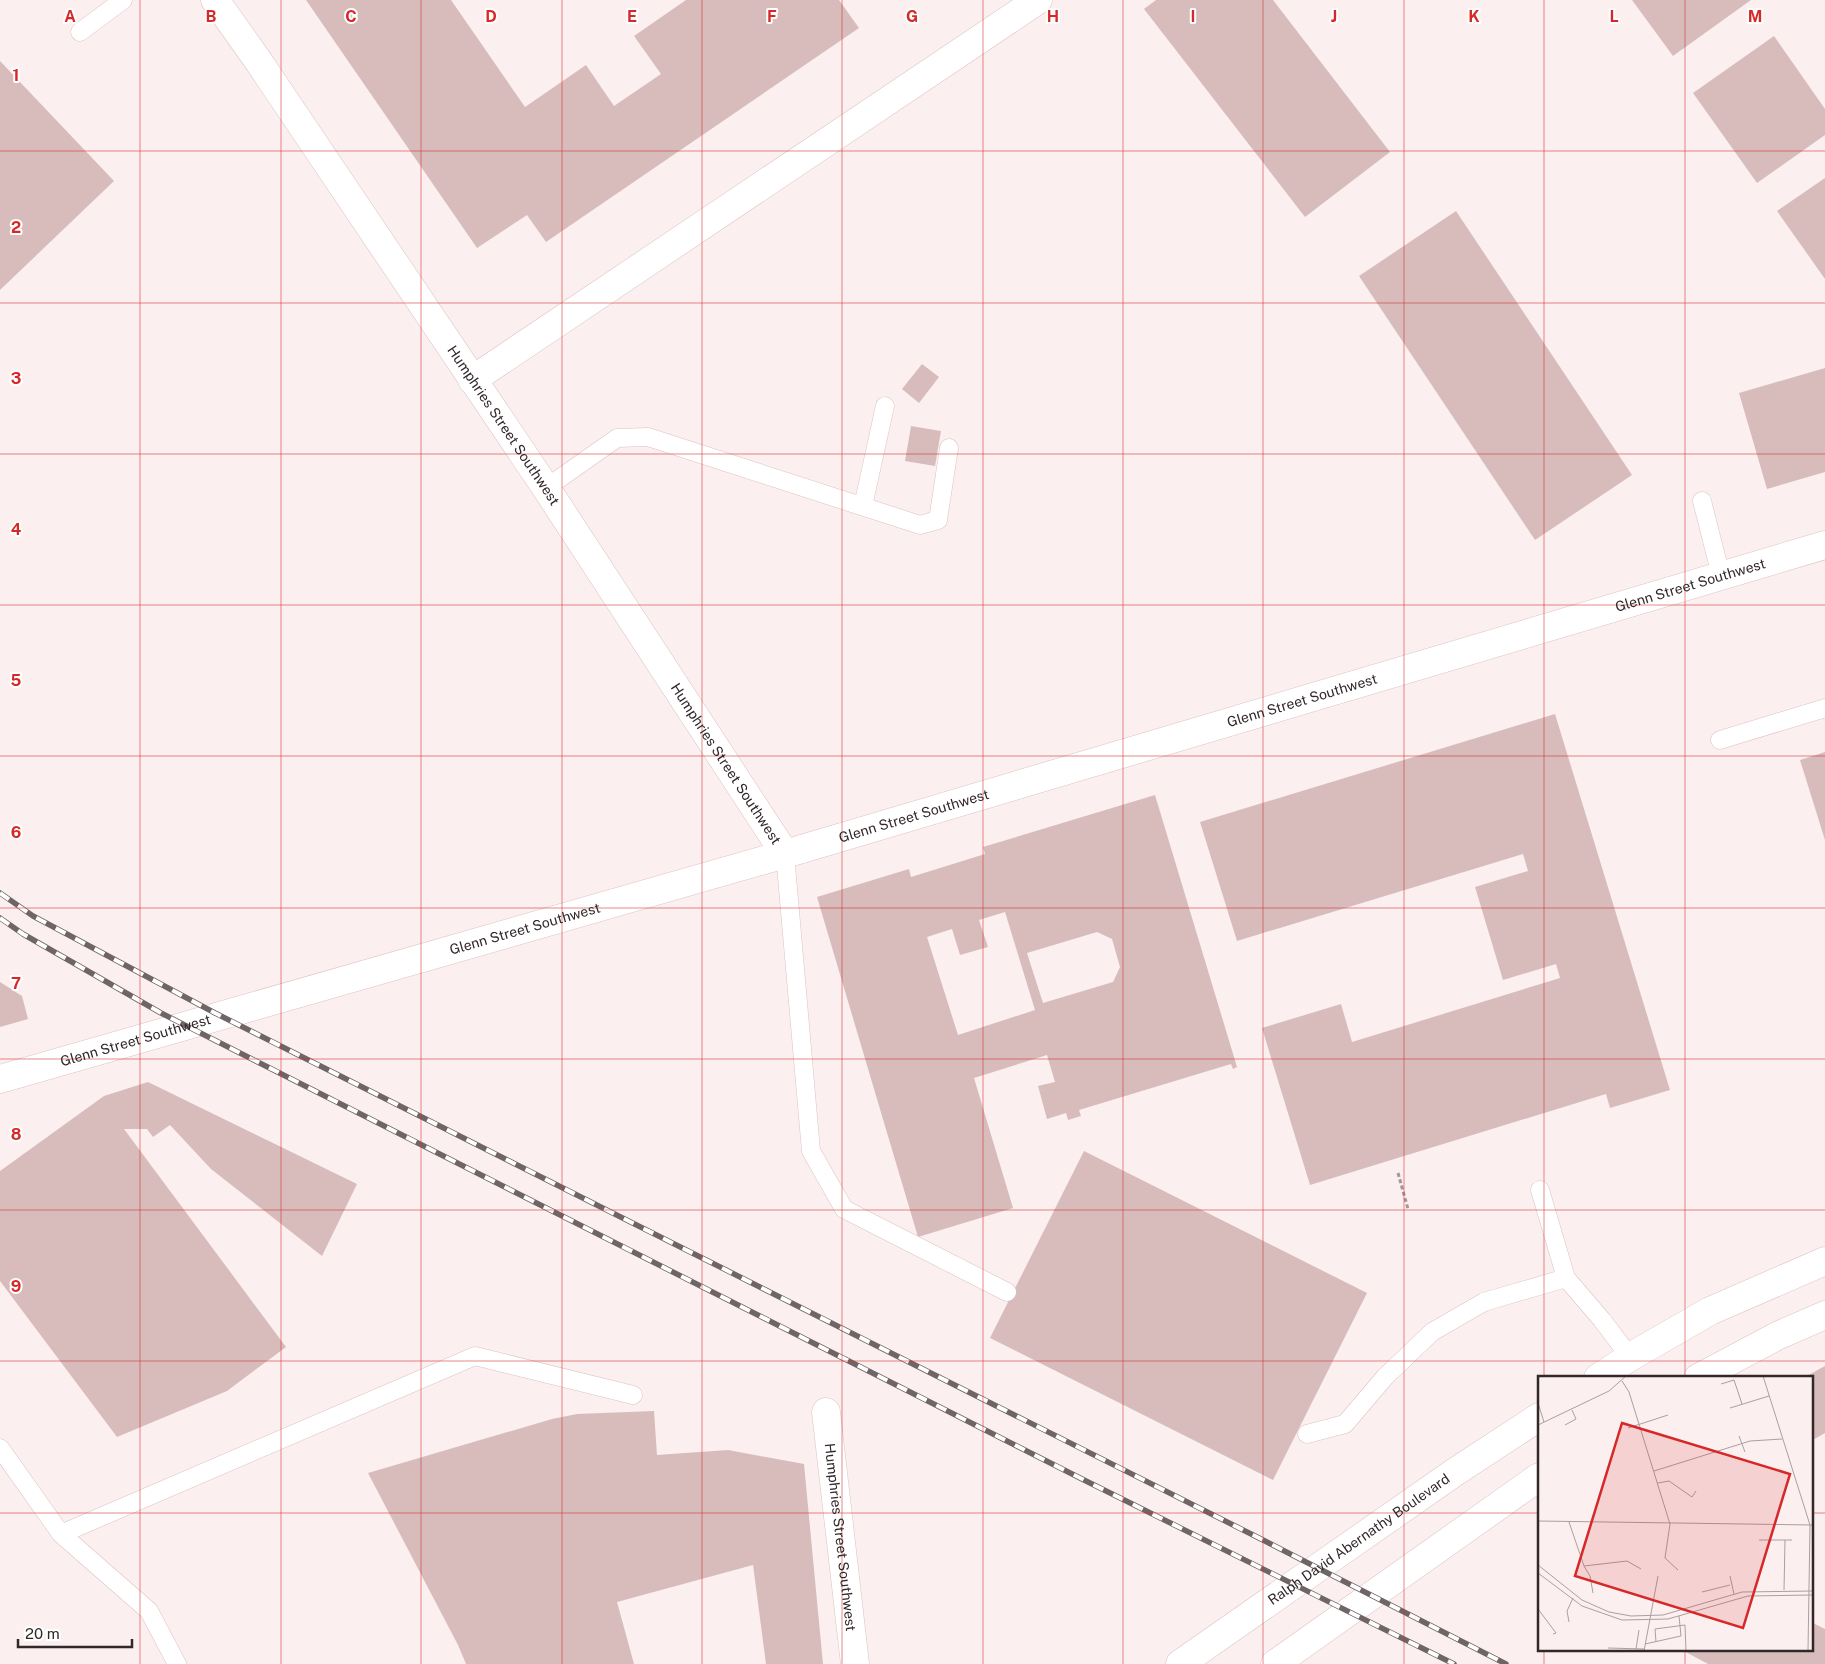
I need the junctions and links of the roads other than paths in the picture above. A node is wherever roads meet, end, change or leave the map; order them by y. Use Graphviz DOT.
graph roads {
  1 [pos="123,0"];
  2 [pos="215,0"];
  3 [pos="1038,0"];
  4 [pos="80,32"];
  5 [pos="472,380"];
  6 [pos="885,406"];
  7 [pos="949,448"];
  8 [pos="546,488"];
  9 [pos="1702,501"];
  10 [pos="863,506"];
  11 [pos="1825,545"];
  12 [pos="1721,576"];
  13 [pos="1825,708"];
  14 [pos="1720,740"];
  15 [pos="785,854"];
  16 [pos="0,1079"];
  17 [pos="1540,1190"];
  18 [pos="1825,1262"];
  19 [pos="1566,1278"];
  20 [pos="1007,1292"];
  21 [pos="1825,1315"];
  22 [pos="1630,1357"];
  23 [pos="1601,1376"];
  24 [pos="1702,1376"];
  25 [pos="633,1395"];
  26 [pos="826,1412"];
  27 [pos="1538,1418"];
  28 [pos="1307,1434"];
  29 [pos="0,1448"];
  30 [pos="1538,1478"];
  31 [pos="61,1534"];
  32 [pos="177,1664"];
  33 [pos="855,1664"];
  34 [pos="1180,1664"];
  35 [pos="1275,1664"];
  1 -- 4 [label="lane"];
  2 -- 5 [label="street, Humphries Street Southwest"];
  3 -- 5 [label="street"];
  5 -- 8 [label="street, Humphries Street Southwest"];
  6 -- 10 [label="lane"];
  7 -- 10 [label="lane"];
  8 -- 10 [label="lane"];
  8 -- 15 [label="street, Humphries Street Southwest"];
  9 -- 12 [label="lane"];
  11 -- 12 [label="street, Glenn Street Southwest"];
  12 -- 15 [label="street, Glenn Street Southwest"];
  13 -- 14 [label="lane"];
  15 -- 16 [label="street, Glenn Street Southwest"];
  15 -- 20 [label="lane"];
  17 -- 19 [label="lane"];
  18 -- 22 [label="street"];
  19 -- 22 [label="lane"];
  19 -- 28 [label="lane"];
  21 -- 24 [label="street"];
  22 -- 23 [label="street"];
  25 -- 31 [label="lane"];
  26 -- 33 [label="street, Humphries Street Southwest"];
  27 -- 34 [label="street, Ralph David Abernathy Boulevard"];
  29 -- 31 [label="lane"];
  30 -- 35 [label="street"];
  31 -- 32 [label="lane"];
}
